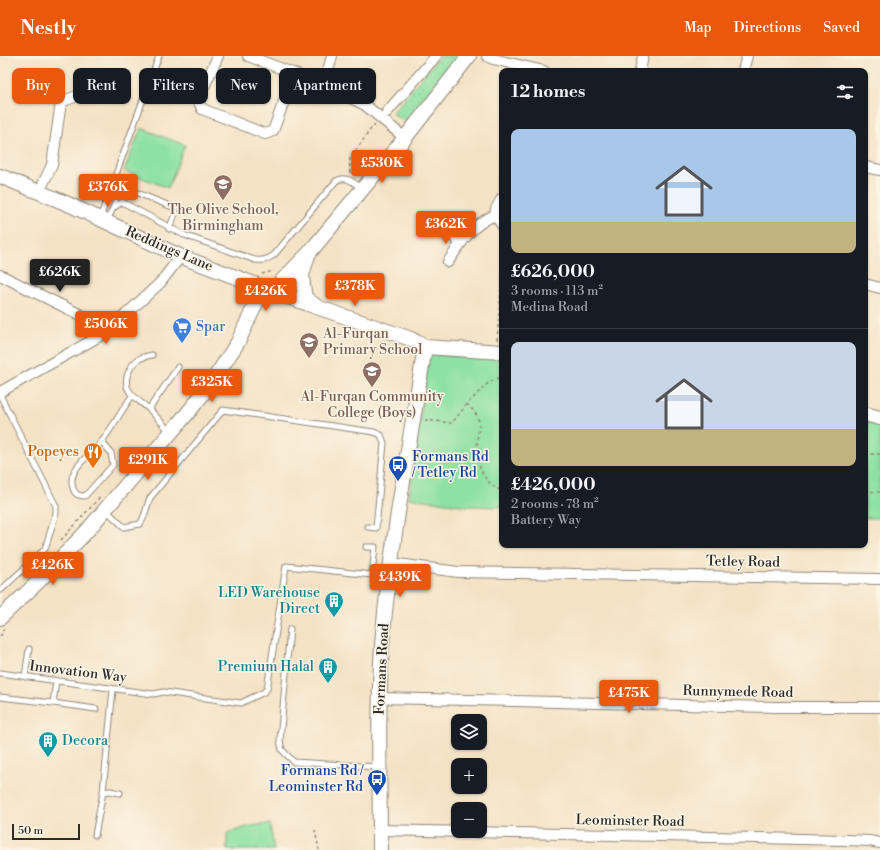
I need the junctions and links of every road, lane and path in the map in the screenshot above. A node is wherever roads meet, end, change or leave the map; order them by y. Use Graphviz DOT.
graph roads {
  1 [pos="159,56"];
  2 [pos="218,56"];
  3 [pos="248,56"];
  4 [pos="332,56"];
  5 [pos="436,56"];
  6 [pos="469,56"];
  7 [pos="487,56"];
  8 [pos="643,56"];
  9 [pos="747,56"];
  10 [pos="279,68"];
  11 [pos="329,68"];
  12 [pos="531,68"];
  13 [pos="641,68"];
  14 [pos="744,68"];
  15 [pos="61,104"];
  16 [pos="283,104"];
  17 [pos="363,104"];
  18 [pos="385,115"];
  19 [pos="405,138"];
  20 [pos="868,167"];
  21 [pos="880,170"];
  22 [pos="0,176"];
  23 [pos="348,180"];
  24 [pos="361,189"];
  25 [pos="39,192"];
  26 [pos="499,204"];
  27 [pos="113,208"];
  28 [pos="495,215"];
  29 [pos="103,220"];
  30 [pos="499,221"];
  31 [pos="169,228"];
  32 [pos="444,229"];
  33 [pos="461,242"];
  34 [pos="309,253"];
  35 [pos="182,257"];
  36 [pos="448,262"];
  37 [pos="0,276"];
  38 [pos="868,285"];
  39 [pos="880,288"];
  40 [pos="268,289"];
  41 [pos="316,307"];
  42 [pos="108,332"];
  43 [pos="425,347"];
  44 [pos="499,352"];
  45 [pos="152,355"];
  46 [pos="178,367"];
  47 [pos="499,378"];
  48 [pos="0,392"];
  49 [pos="0,395"];
  50 [pos="132,396"];
  51 [pos="467,404"];
  52 [pos="148,409"];
  53 [pos="868,415"];
  54 [pos="880,418"];
  55 [pos="421,419"];
  56 [pos="171,433"];
  57 [pos="102,442"];
  58 [pos="868,454"];
  59 [pos="880,454"];
  60 [pos="499,489"];
  61 [pos="868,491"];
  62 [pos="880,492"];
  63 [pos="106,510"];
  64 [pos="368,527"];
  65 [pos="366,547"];
  66 [pos="391,563"];
  67 [pos="880,579"];
  68 [pos="1,590"];
  69 [pos="2,624"];
  70 [pos="290,629"];
  71 [pos="0,631"];
  72 [pos="0,636"];
  73 [pos="29,649"];
  74 [pos="0,673"];
  75 [pos="25,677"];
  76 [pos="56,681"];
  77 [pos="113,689"];
  78 [pos="0,697"];
  79 [pos="379,698"];
  80 [pos="53,704"];
  81 [pos="880,707"];
  82 [pos="96,709"];
  83 [pos="380,767"];
  84 [pos="103,792"];
  85 [pos="120,793"];
  86 [pos="315,830"];
  87 [pos="380,830"];
  88 [pos="95,835"];
  89 [pos="880,843"];
  90 [pos="318,850"];
  91 [pos="380,850"];
  1 -- 29 [label="lane"];
  2 -- 16 [label="street"];
  3 -- 10 [label="street"];
  4 -- 11 [label="street"];
  5 -- 18 [label="street"];
  6 -- 19 [label="street"];
  7 -- 12 [label="street"];
  8 -- 13 [label="street"];
  9 -- 14 [label="street"];
  15 -- 25 [label="street"];
  17 -- 18 [label="street"];
  18 -- 19 [label="street"];
  18 -- 23 [label="path"];
  19 -- 24 [label="street"];
  20 -- 21 [label="street"];
  22 -- 25 [label="street, Reddings Lane"];
  23 -- 24 [label="lane"];
  23 -- 31 [label="lane"];
  24 -- 34 [label="street"];
  25 -- 29 [label="street, Reddings Lane"];
  26 -- 28 [label="street"];
  27 -- 29 [label="lane"];
  27 -- 31 [label="lane"];
  27 -- 31 [label="lane"];
  28 -- 30 [label="street"];
  28 -- 33 [label="street"];
  29 -- 35 [label="street, Reddings Lane"];
  32 -- 33 [label="street"];
  33 -- 36 [label="street"];
  34 -- 40 [label="street"];
  34 -- 41 [label="street"];
  35 -- 40 [label="street, Reddings Lane"];
  35 -- 42 [label="street"];
  37 -- 42 [label="street"];
  38 -- 39 [label="street"];
  40 -- 41 [label="street, Reddings Lane"];
  40 -- 56 [label="street"];
  41 -- 43 [label="street, Reddings Lane"];
  42 -- 48 [label="street"];
  43 -- 44 [label="street, Reddings Lane"];
  43 -- 66 [label="street, Formans Road"];
  45 -- 50 [label="lane"];
  46 -- 52 [label="lane"];
  47 -- 51 [label="path"];
  49 -- 68 [label="lane"];
  50 -- 52 [label="lane"];
  50 -- 57 [label="lane"];
  51 -- 55 [label="path"];
  51 -- 60 [label="path"];
  52 -- 56 [label="lane"];
  53 -- 54 [label="street"];
  56 -- 63 [label="street"];
  57 -- 57 [label="lane"];
  58 -- 59 [label="path"];
  61 -- 62 [label="path"];
  63 -- 64 [label="lane"];
  63 -- 69 [label="street"];
  65 -- 77 [label="lane, Innovation Way"];
  66 -- 67 [label="street, Tetley Road"];
  66 -- 79 [label="street, Formans Road"];
  69 -- 71 [label="path"];
  69 -- 72 [label="path"];
  70 -- 83 [label="lane"];
  73 -- 75 [label="lane"];
  74 -- 75 [label="lane, Innovation Way"];
  75 -- 76 [label="lane, Innovation Way"];
  76 -- 77 [label="lane, Innovation Way"];
  76 -- 80 [label="lane"];
  77 -- 84 [label="lane"];
  78 -- 80 [label="lane"];
  79 -- 81 [label="street, Runnymede Road"];
  79 -- 83 [label="street, Formans Road"];
  80 -- 82 [label="lane"];
  83 -- 87 [label="street, Formans Road"];
  84 -- 85 [label="lane"];
  84 -- 88 [label="lane"];
  86 -- 90 [label="path"];
  87 -- 89 [label="street, Leominster Road"];
  87 -- 91 [label="street, Formans Road"];
}
